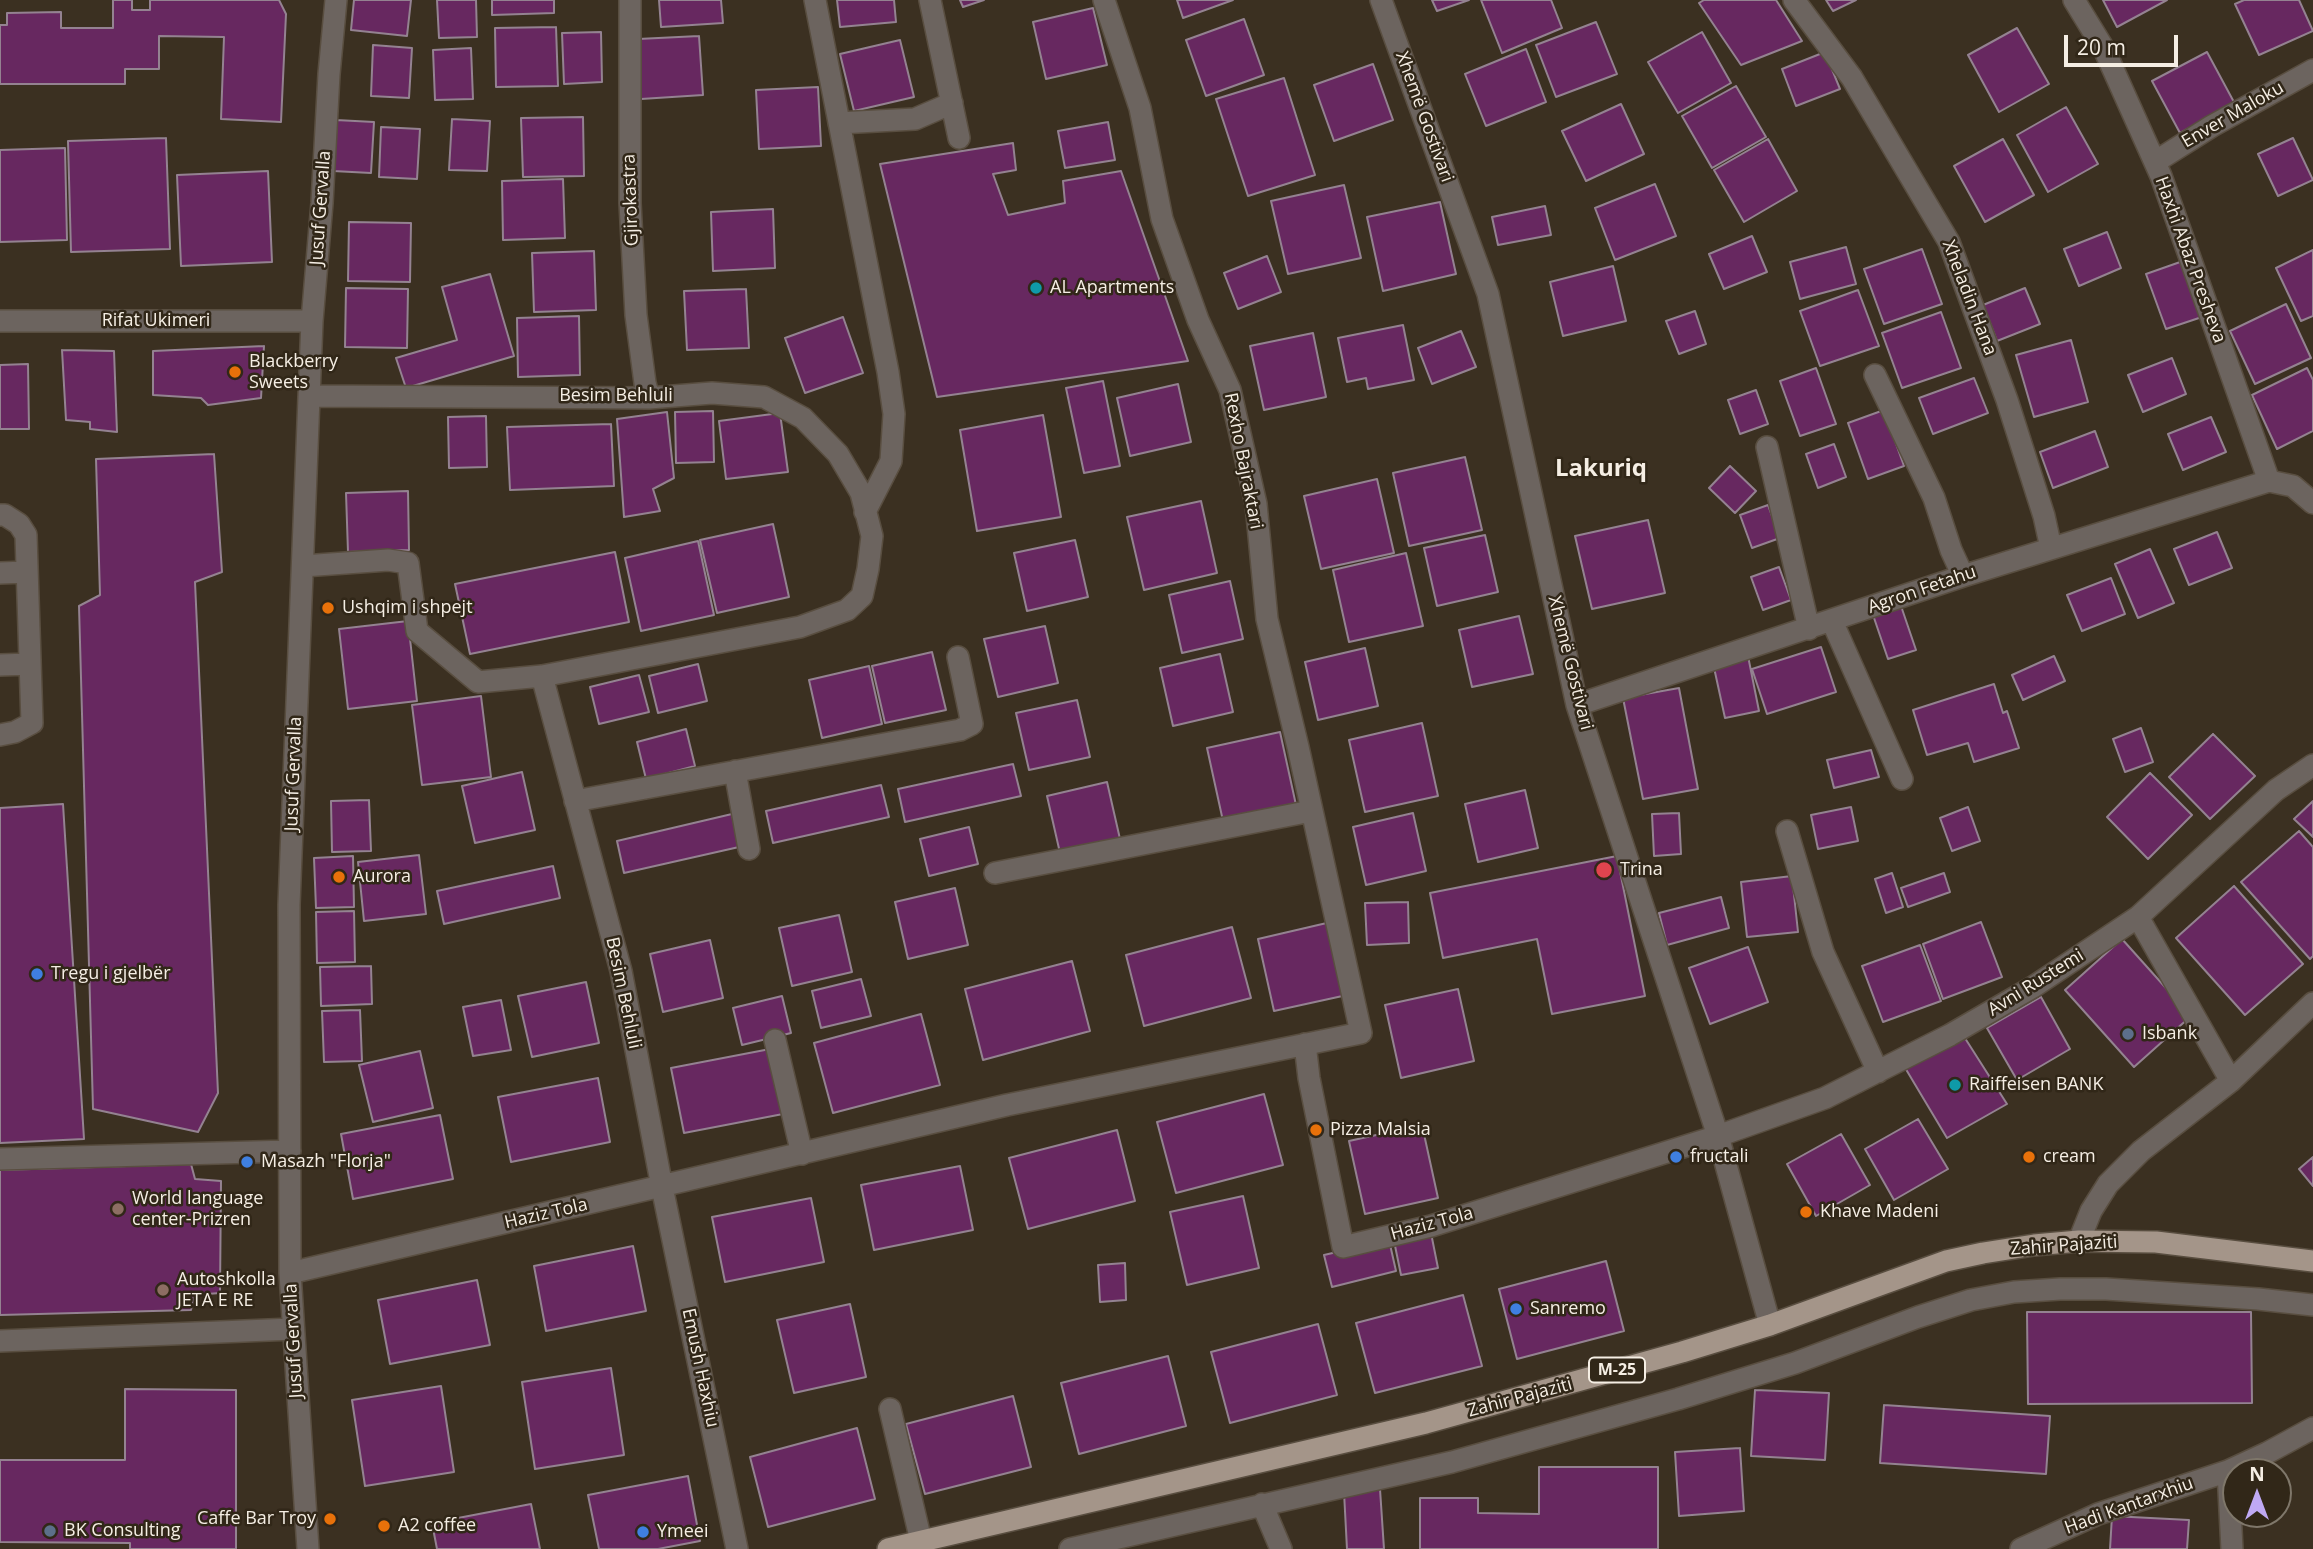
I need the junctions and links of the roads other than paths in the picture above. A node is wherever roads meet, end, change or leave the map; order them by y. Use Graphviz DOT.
graph roads {
  1 [pos="336,0"];
  2 [pos="630,0"];
  3 [pos="815,0"];
  4 [pos="930,0"];
  5 [pos="1104,0"];
  6 [pos="1381,0"];
  7 [pos="1794,0"];
  8 [pos="2074,0"];
  9 [pos="2313,70"];
  10 [pos="952,103"];
  11 [pos="839,122"];
  12 [pos="959,138"];
  13 [pos="2155,162"];
  14 [pos="0,321"];
  15 [pos="312,321"];
  16 [pos="1875,375"];
  17 [pos="310,396"];
  18 [pos="649,398"];
  19 [pos="1767,447"];
  20 [pos="2269,481"];
  21 [pos="2313,503"];
  22 [pos="865,512"];
  23 [pos="0,515"];
  24 [pos="2051,548"];
  25 [pos="303,566"];
  26 [pos="27,572"];
  27 [pos="0,573"];
  28 [pos="1963,576"];
  29 [pos="1832,621"];
  30 [pos="1809,629"];
  31 [pos="958,657"];
  32 [pos="30,664"];
  33 [pos="0,665"];
  34 [pos="542,676"];
  35 [pos="1577,705"];
  36 [pos="0,735"];
  37 [pos="2313,765"];
  38 [pos="735,771"];
  39 [pos="1902,779"];
  40 [pos="575,800"];
  41 [pos="1311,811"];
  42 [pos="1787,831"];
  43 [pos="749,849"];
  44 [pos="995,873"];
  45 [pos="2138,917"];
  46 [pos="2313,1003"];
  47 [pos="1360,1033"];
  48 [pos="775,1040"];
  49 [pos="1305,1044"];
  50 [pos="1878,1072"];
  51 [pos="2231,1081"];
  52 [pos="1718,1136"];
  53 [pos="290,1150"];
  54 [pos="802,1154"];
  55 [pos="0,1159"];
  56 [pos="662,1187"];
  57 [pos="2080,1241"];
  58 [pos="2313,1261"];
  59 [pos="290,1273"];
  60 [pos="2313,1305"];
  61 [pos="1770,1325"];
  62 [pos="293,1329"];
  63 [pos="0,1340"];
  64 [pos="890,1409"];
  65 [pos="2313,1428"];
  66 [pos="2258,1458"];
  67 [pos="2222,1473"];
  68 [pos="1262,1504"];
  69 [pos="2231,1528"];
  70 [pos="921,1541"];
  71 [pos="2047,1543"];
  72 [pos="308,1549"];
  73 [pos="737,1549"];
  74 [pos="888,1549"];
  75 [pos="1070,1549"];
  76 [pos="1281,1549"];
  77 [pos="2021,1549"];
  78 [pos="2232,1549"];
  1 -- 15 [label="street, Jusuf Gervalla"];
  2 -- 18 [label="street, Gjirokastra"];
  3 -- 11 [label="street"];
  4 -- 10 [label="street"];
  5 -- 41 [label="street, Rexho Bajraktari"];
  6 -- 35 [label="street, Xhemë Gostivari"];
  7 -- 24 [label="street, Xheladin Hana"];
  8 -- 13 [label="street, Haxhi Abaz Presheva"];
  9 -- 13 [label="street, Enver Maloku"];
  10 -- 11 [label="street"];
  10 -- 12 [label="street"];
  11 -- 22 [label="street"];
  13 -- 20 [label="street, Haxhi Abaz Presheva"];
  14 -- 15 [label="street, Rifat Ukimeri"];
  15 -- 17 [label="street, Jusuf Gervalla"];
  16 -- 28 [label="street"];
  17 -- 18 [label="street, Besim Behluli"];
  17 -- 25 [label="street, Jusuf Gervalla"];
  18 -- 22 [label="street, Besim Behluli"];
  19 -- 30 [label="street"];
  20 -- 21 [label="street"];
  20 -- 24 [label="street, Agron Fetahu"];
  22 -- 34 [label="street, Besim Behluli"];
  23 -- 26 [label="street"];
  24 -- 28 [label="street, Agron Fetahu"];
  25 -- 34 [label="street, Besim Behluli"];
  25 -- 53 [label="street, Jusuf Gervalla"];
  26 -- 27 [label="street"];
  26 -- 32 [label="street"];
  28 -- 29 [label="street, Agron Fetahu"];
  29 -- 30 [label="street, Agron Fetahu"];
  29 -- 39 [label="street"];
  30 -- 35 [label="street, Agron Fetahu"];
  31 -- 38 [label="street"];
  32 -- 33 [label="street"];
  32 -- 36 [label="street"];
  34 -- 40 [label="street, Besim Behluli"];
  35 -- 52 [label="street, Xhemë Gostivari"];
  37 -- 45 [label="street, Avni Rustemi"];
  38 -- 40 [label="street"];
  38 -- 43 [label="street"];
  40 -- 56 [label="street, Besim Behluli"];
  41 -- 44 [label="street"];
  41 -- 47 [label="street, Rexho Bajraktari"];
  42 -- 50 [label="street"];
  45 -- 50 [label="street, Avni Rustemi"];
  45 -- 51 [label="street"];
  46 -- 51 [label="street"];
  47 -- 49 [label="street, Haziz Tola"];
  48 -- 54 [label="street"];
  49 -- 52 [label="street, Haziz Tola"];
  49 -- 54 [label="street, Haziz Tola"];
  50 -- 52 [label="street, Avni Rustemi"];
  51 -- 57 [label="street"];
  52 -- 61 [label="street, Xhemë Gostivari"];
  53 -- 55 [label="street"];
  53 -- 59 [label="street, Jusuf Gervalla"];
  54 -- 56 [label="street, Haziz Tola"];
  56 -- 59 [label="street, Haziz Tola"];
  56 -- 73 [label="street, Emush Haxhiu"];
  57 -- 58 [label="main road, Zahir Pajaziti / M-25"];
  57 -- 61 [label="main road, Zahir Pajaziti / M-25"];
  59 -- 62 [label="street, Jusuf Gervalla"];
  60 -- 68 [label="street"];
  61 -- 70 [label="main road, Zahir Pajaziti / M-25"];
  62 -- 63 [label="street"];
  62 -- 72 [label="street, Jusuf Gervalla"];
  64 -- 70 [label="street"];
  65 -- 66 [label="street, Hadi Kantarxhiu"];
  67 -- 71 [label="street, Hadi Kantarxhiu"];
  68 -- 75 [label="street"];
  68 -- 76 [label="street"];
  69 -- 78 [label="street"];
  70 -- 74 [label="main road, Zahir Pajaziti / M-25"];
  71 -- 77 [label="street, Hadi Kantarxhiu"];
}
